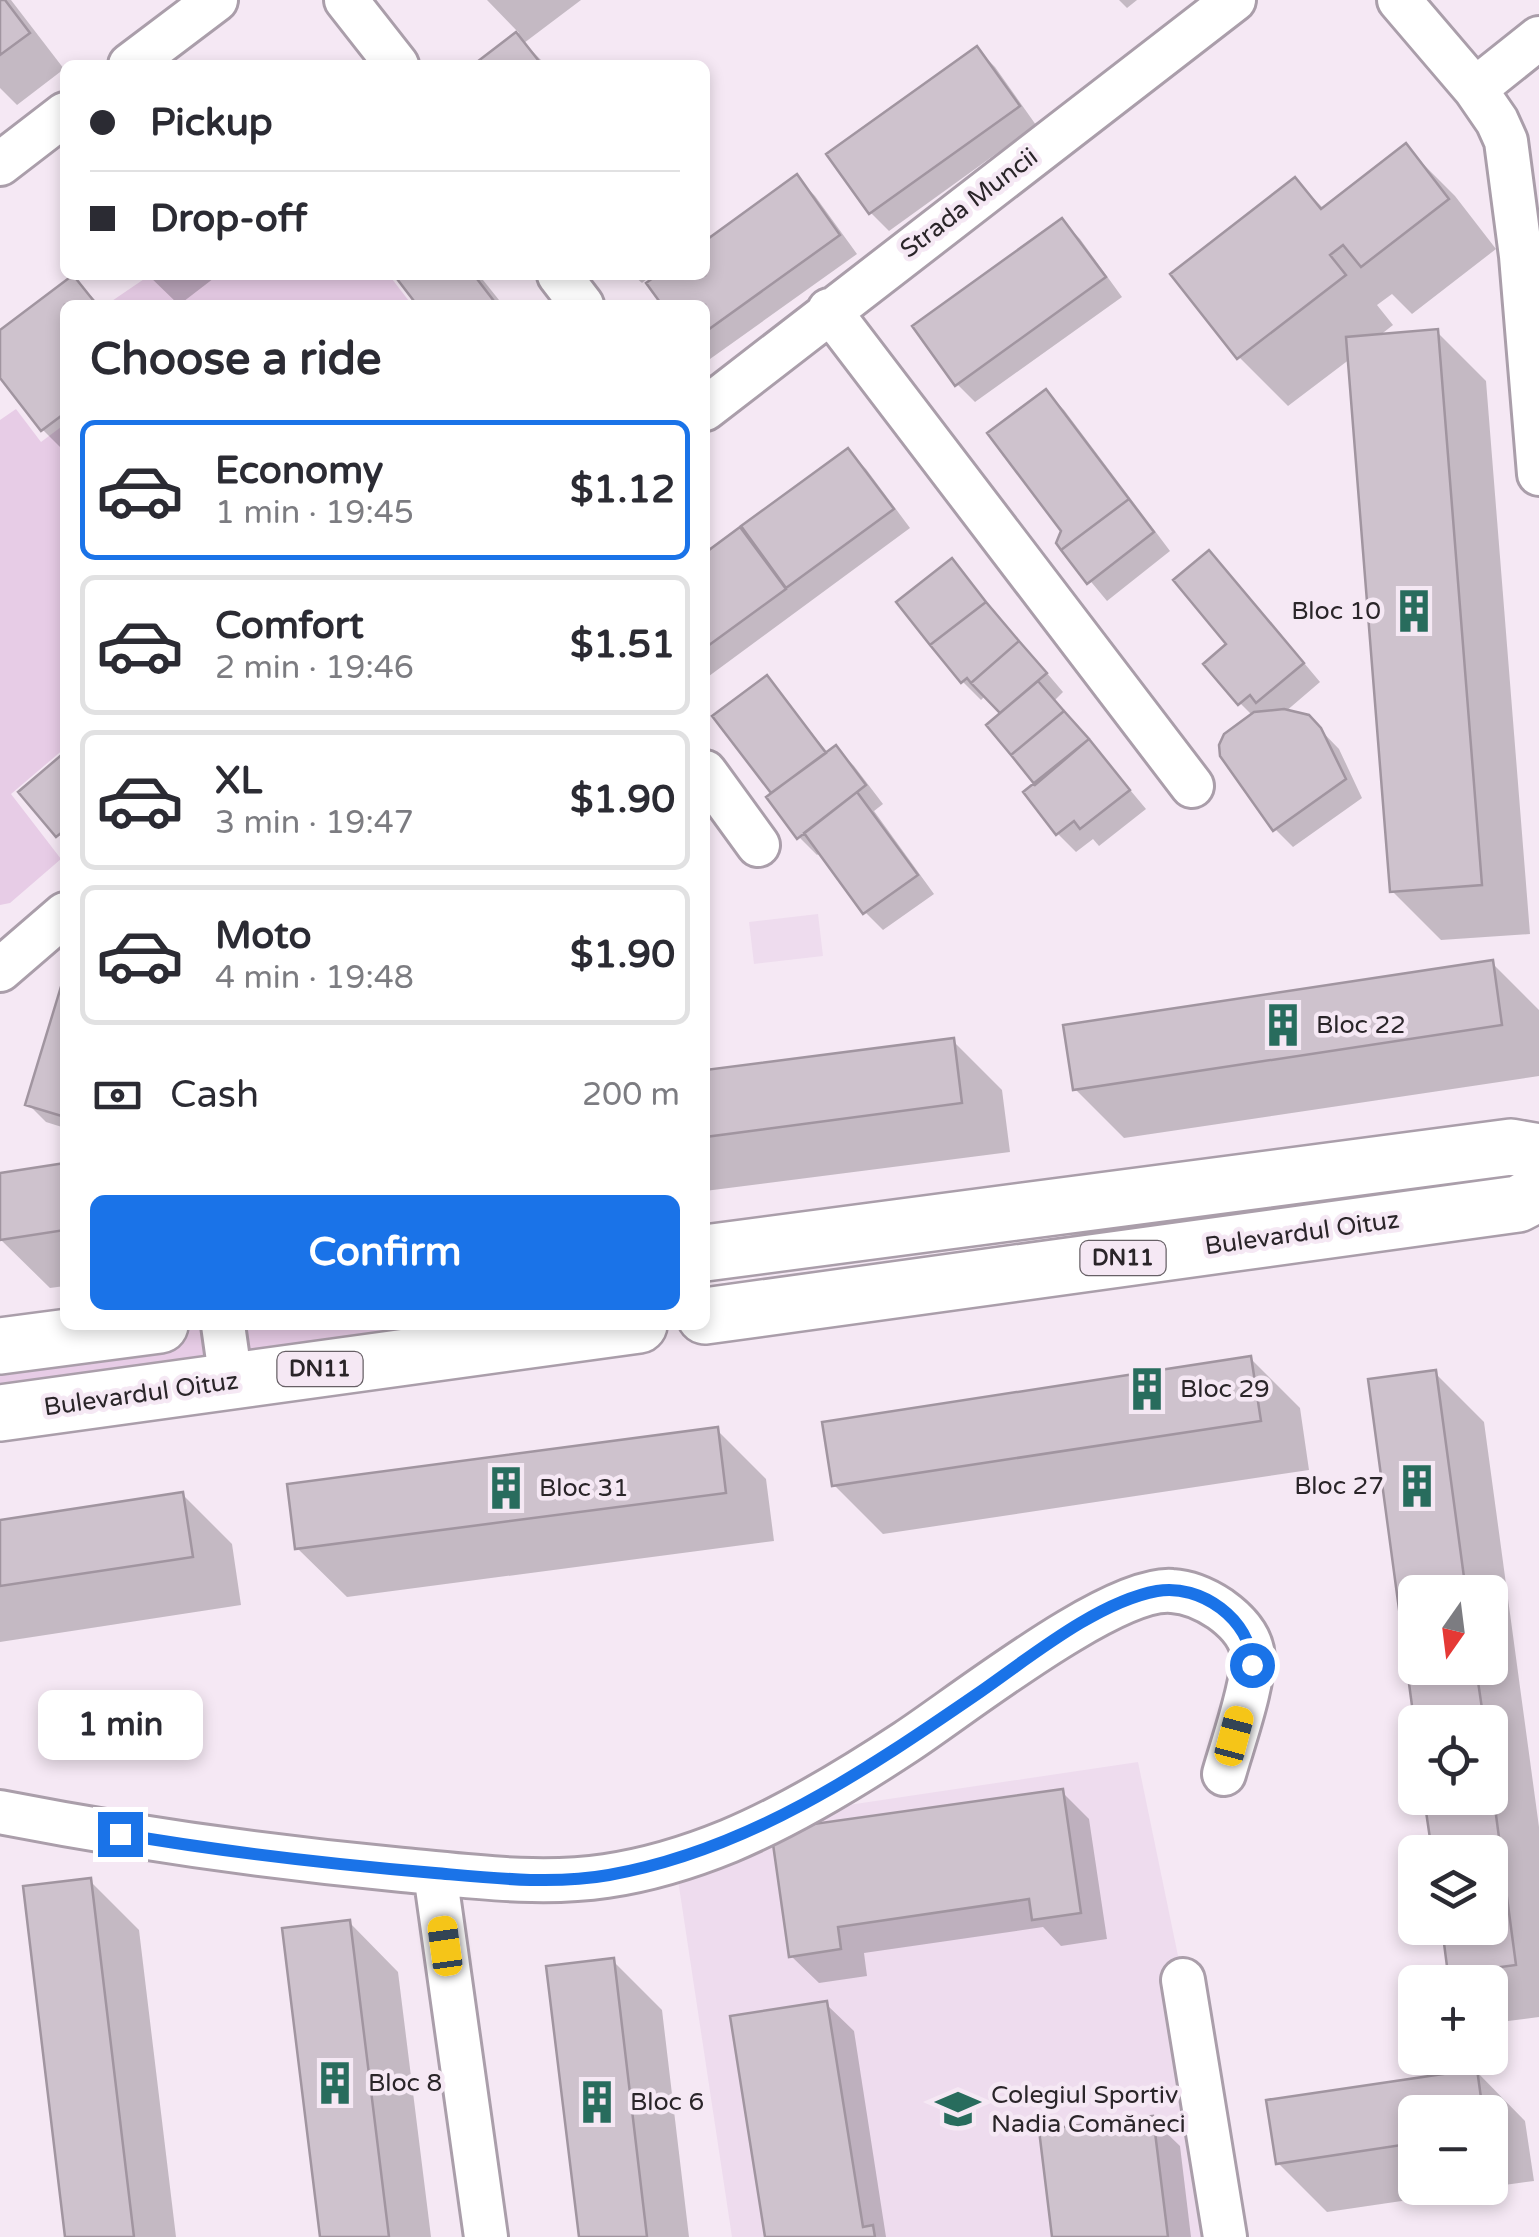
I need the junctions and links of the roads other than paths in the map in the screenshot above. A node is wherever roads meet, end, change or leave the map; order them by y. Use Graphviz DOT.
graph roads {
  1 [pos="216,0"];
  2 [pos="346,0"];
  3 [pos="1234,0"];
  4 [pos="1399,0"];
  5 [pos="1539,38"];
  6 [pos="137,60"];
  7 [pos="393,60"];
  8 [pos="1475,89"];
  9 [pos="60,118"];
  10 [pos="0,164"];
  11 [pos="563,280"];
  12 [pos="578,300"];
  13 [pos="829,310"];
  14 [pos="710,404"];
  15 [pos="1539,474"];
  16 [pos="710,779"];
  17 [pos="1192,786"];
  18 [pos="758,845"];
  19 [pos="60,918"];
  20 [pos="0,970"];
  21 [pos="1539,1152"];
  22 [pos="1539,1193"];
  23 [pos="710,1252"];
  24 [pos="710,1315"];
  25 [pos="122,1330"];
  26 [pos="224,1330"];
  27 [pos="603,1330"];
  28 [pos="0,1346"];
  29 [pos="231,1381"];
  30 [pos="0,1413"];
  31 [pos="1224,1774"];
  32 [pos="0,1812"];
  33 [pos="435,1873"];
  34 [pos="1183,1980"];
  35 [pos="486,2237"];
  36 [pos="1225,2237"];
  1 -- 6 [label="street"];
  2 -- 7 [label="street"];
  3 -- 13 [label="street, Strada Muncii"];
  4 -- 8 [label="street"];
  5 -- 8 [label="street"];
  8 -- 15 [label="street"];
  9 -- 10 [label="street"];
  11 -- 12 [label="street"];
  13 -- 14 [label="street, Strada Muncii"];
  13 -- 17 [label="street"];
  16 -- 18 [label="street"];
  19 -- 20 [label="street"];
  21 -- 23 [label="main road, DN11"];
  22 -- 24 [label="main road, Bulevardul Oituz / DN11"];
  25 -- 28 [label="main road"];
  26 -- 29 [label="street, Bulevardul Oituz"];
  27 -- 29 [label="main road, Bulevardul Oituz / DN11"];
  29 -- 30 [label="main road, Bulevardul Oituz / DN11"];
  31 -- 33 [label="street"];
  32 -- 33 [label="street"];
  33 -- 35 [label="street"];
  34 -- 36 [label="street"];
}
